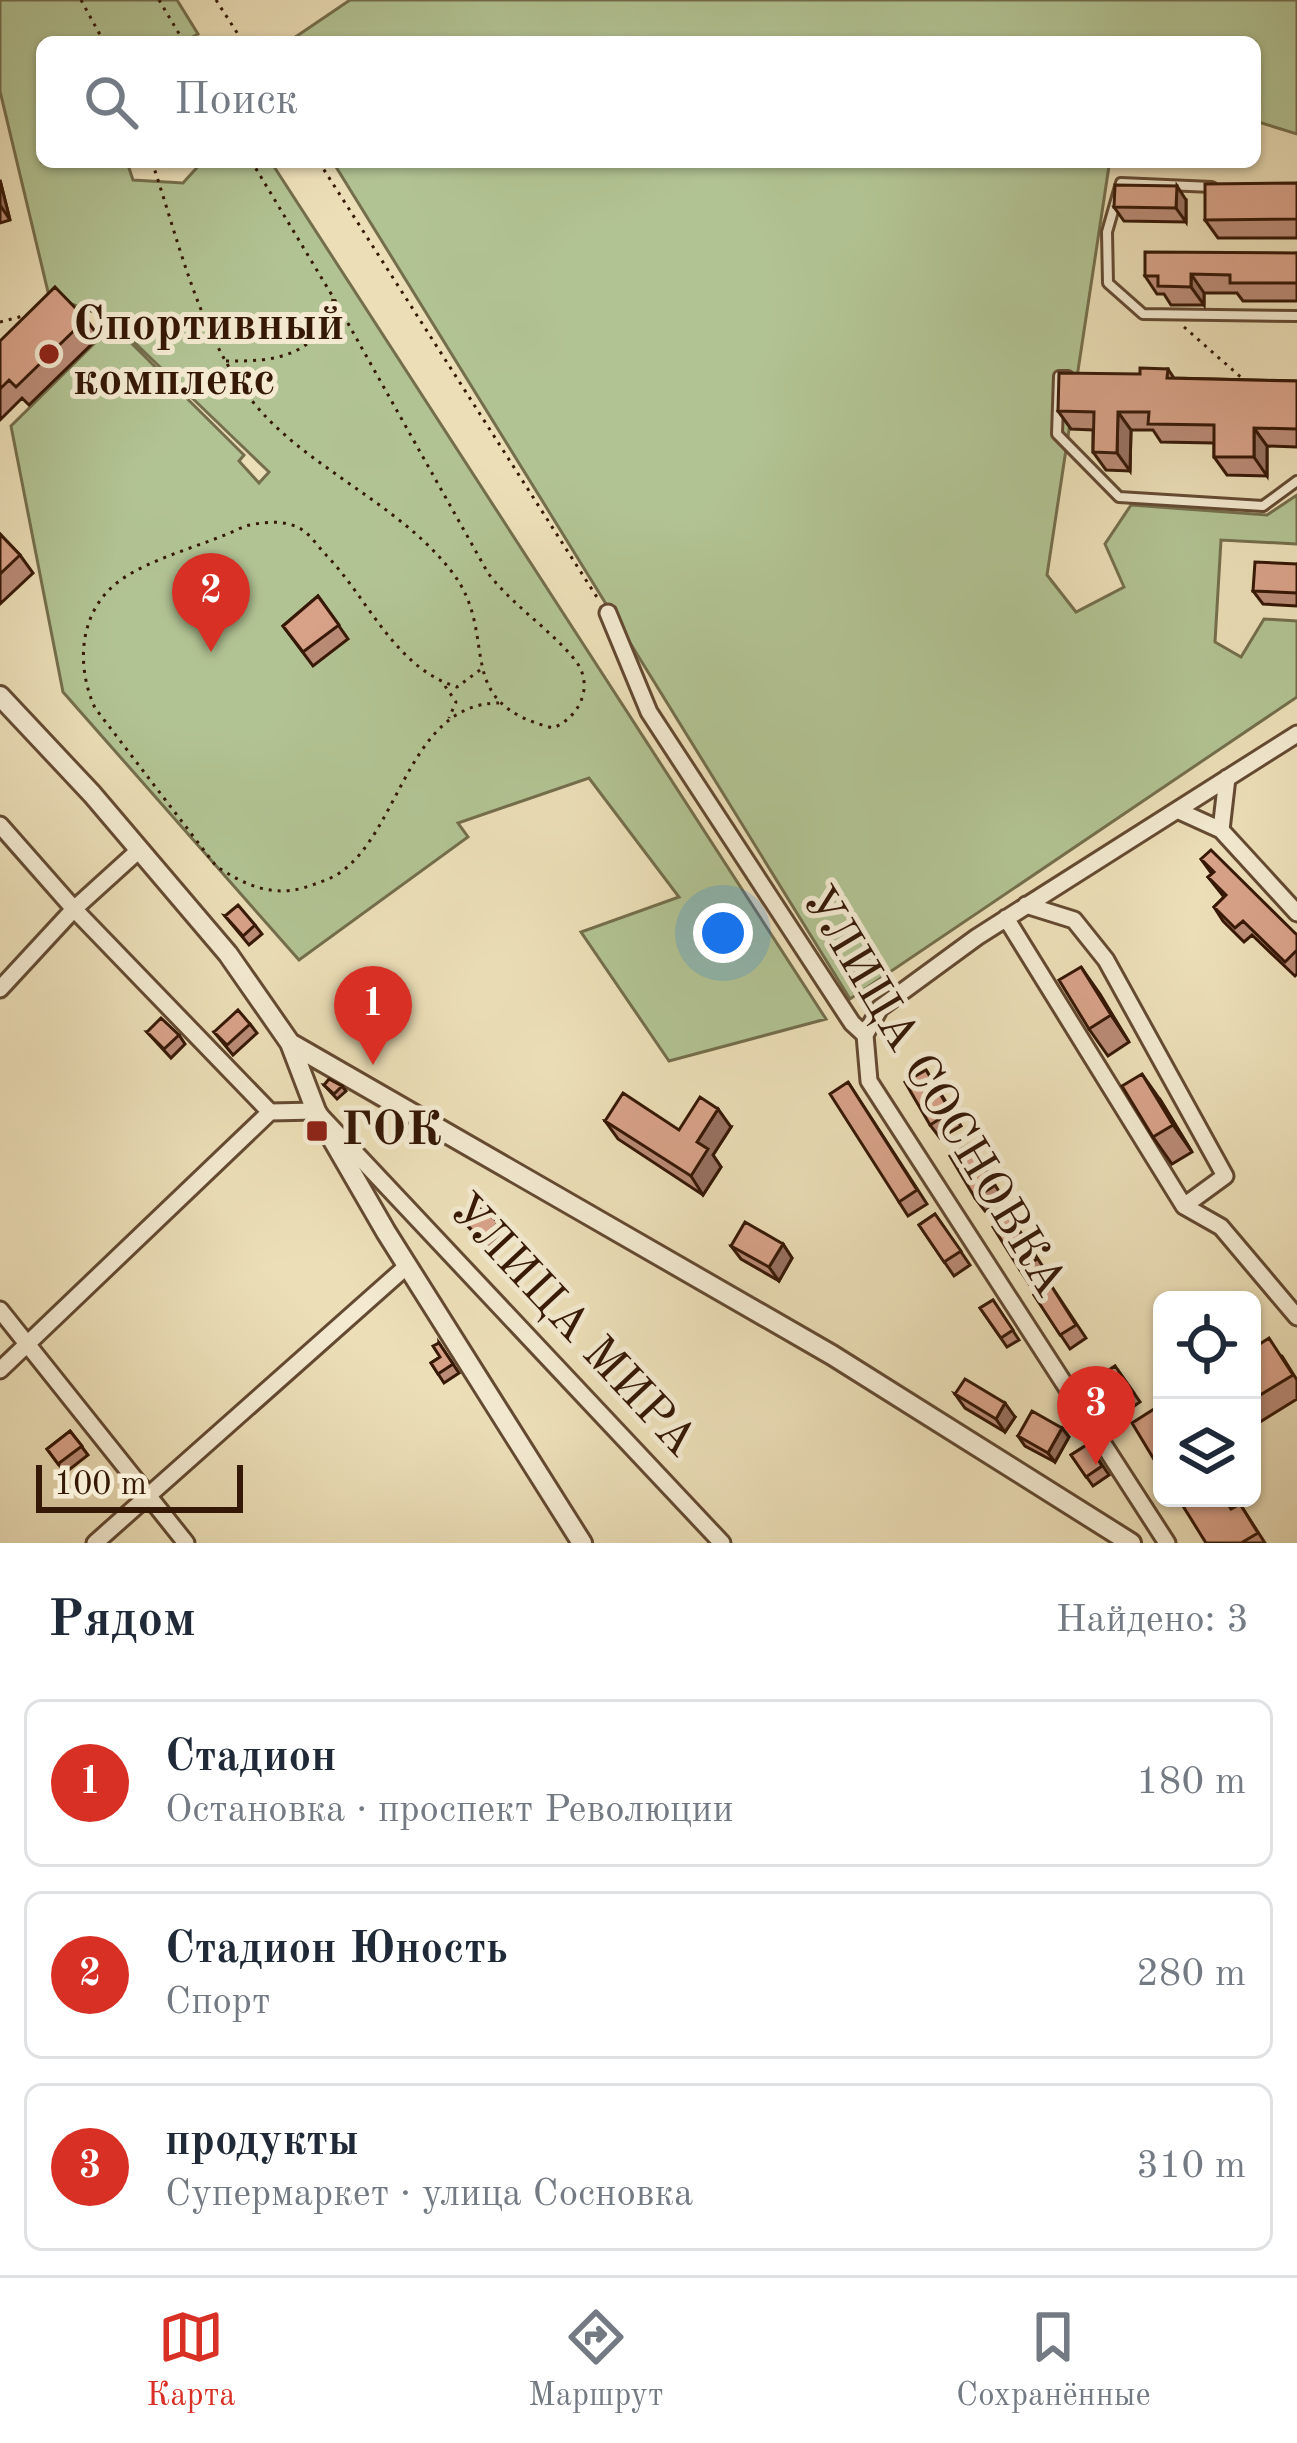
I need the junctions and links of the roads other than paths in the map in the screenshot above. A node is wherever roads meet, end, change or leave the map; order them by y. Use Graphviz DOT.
graph roads {
  1 [pos="1231,188"];
  2 [pos="1297,316"];
  3 [pos="1082,376"];
  4 [pos="1297,481"];
  5 [pos="608,613"];
  6 [pos="0,696"];
  7 [pos="1297,734"];
  8 [pos="1227,778"];
  9 [pos="1177,810"];
  10 [pos="0,825"];
  11 [pos="1221,830"];
  12 [pos="138,851"];
  13 [pos="1026,905"];
  14 [pos="74,909"];
  15 [pos="1297,914"];
  16 [pos="1006,918"];
  17 [pos="0,989"];
  18 [pos="866,1035"];
  19 [pos="290,1043"];
  20 [pos="316,1111"];
  21 [pos="270,1112"];
  22 [pos="1184,1206"];
  23 [pos="407,1266"];
  24 [pos="0,1310"];
  25 [pos="1297,1317"];
  26 [pos="31,1344"];
  27 [pos="0,1370"];
  28 [pos="151,1496"];
  29 [pos="95,1543"];
  30 [pos="186,1543"];
  31 [pos="582,1543"];
  32 [pos="722,1543"];
  33 [pos="1131,1543"];
  34 [pos="1167,1543"];
  1 -- 2 [label="lane"];
  3 -- 4 [label="lane"];
  5 -- 18 [label="street, УЛИЦА СОСНОВКА"];
  6 -- 12 [label="street"];
  7 -- 8 [label="street"];
  8 -- 9 [label="street"];
  8 -- 11 [label="street"];
  9 -- 11 [label="street"];
  9 -- 13 [label="street"];
  10 -- 14 [label="street"];
  11 -- 15 [label="street"];
  12 -- 14 [label="street"];
  12 -- 19 [label="street"];
  13 -- 16 [label="street"];
  13 -- 22 [label="street"];
  14 -- 17 [label="street"];
  14 -- 21 [label="street"];
  16 -- 18 [label="street"];
  16 -- 22 [label="street"];
  18 -- 34 [label="street, УЛИЦА СОСНОВКА"];
  19 -- 20 [label="street"];
  19 -- 33 [label="street"];
  20 -- 21 [label="street"];
  20 -- 23 [label="street"];
  20 -- 32 [label="street, УЛИЦА МИРА"];
  21 -- 26 [label="street"];
  22 -- 25 [label="street"];
  23 -- 28 [label="street"];
  23 -- 31 [label="street"];
  24 -- 26 [label="street"];
  26 -- 27 [label="street"];
  26 -- 28 [label="street"];
  28 -- 29 [label="street"];
  28 -- 30 [label="street"];
}
